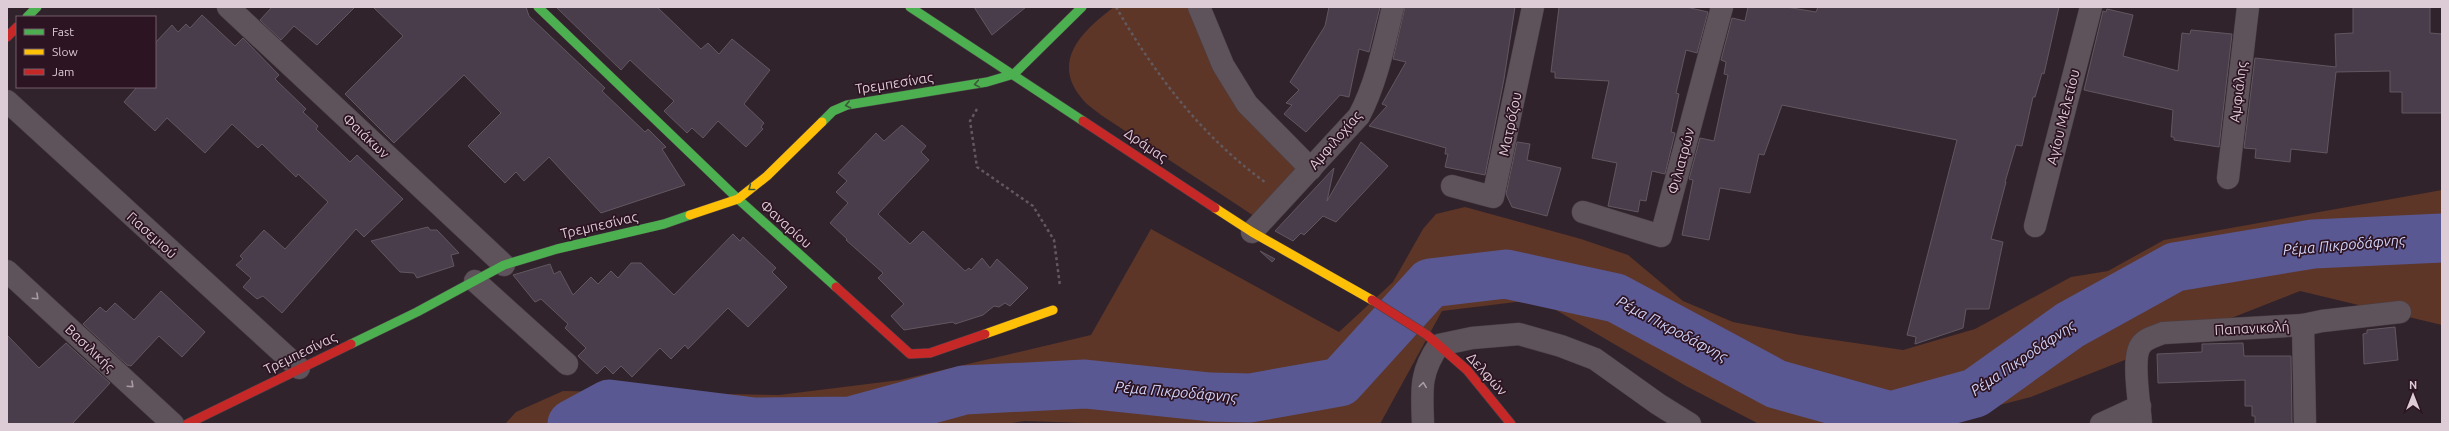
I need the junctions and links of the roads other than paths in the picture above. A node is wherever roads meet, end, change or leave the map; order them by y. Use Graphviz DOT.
graph roads {
  1 [pos="37,7"];
  2 [pos="228,7"];
  3 [pos="538,7"];
  4 [pos="910,7"];
  5 [pos="1082,7"];
  6 [pos="1199,7"];
  7 [pos="1393,7"];
  8 [pos="1533,7"];
  9 [pos="1722,7"];
  10 [pos="2091,7"];
  11 [pos="2248,7"];
  12 [pos="28,16"];
  13 [pos="16,28"];
  14 [pos="7,37"];
  15 [pos="1014,74"];
  16 [pos="7,101"];
  17 [pos="1311,169"];
  18 [pos="2228,178"];
  19 [pos="1452,186"];
  20 [pos="738,199"];
  21 [pos="1583,212"];
  22 [pos="2035,226"];
  23 [pos="1252,232"];
  24 [pos="504,265"];
  25 [pos="7,271"];
  26 [pos="475,281"];
  27 [pos="1371,299"];
  28 [pos="1053,310"];
  29 [pos="2400,312"];
  30 [pos="2303,326"];
  31 [pos="1433,340"];
  32 [pos="567,364"];
  33 [pos="299,368"];
  34 [pos="2140,415"];
  35 [pos="200,421"];
  36 [pos="174,424"];
  37 [pos="1423,424"];
  38 [pos="1511,424"];
  39 [pos="1690,424"];
  40 [pos="2101,424"];
  41 [pos="2305,424"];
  1 -- 12 [label="street"];
  2 -- 24 [label="street, Φαιάκων"];
  3 -- 20 [label="street, Φαναρίου"];
  4 -- 15 [label="street, Δράμας"];
  5 -- 15 [label="street"];
  6 -- 17 [label="street"];
  7 -- 17 [label="street, Αμφιλοχίας"];
  8 -- 19 [label="street, Ματρόζου"];
  9 -- 21 [label="street, Φιλιατρών"];
  10 -- 22 [label="street, Αγίου Μελετίου"];
  11 -- 18 [label="street, Αμφιάλης"];
  13 -- 14 [label="street"];
  15 -- 20 [label="street, Τρεμπεσίνας, one-way"];
  15 -- 23 [label="street, Δράμας"];
  16 -- 33 [label="street, Γιασεμιού"];
  17 -- 23 [label="street, Αμφιλοχίας"];
  20 -- 24 [label="street, Τρεμπεσίνας"];
  20 -- 28 [label="street, Φαναρίου"];
  23 -- 27 [label="street, Δράμας"];
  24 -- 26 [label="street, Τρεμπεσίνας"];
  25 -- 36 [label="street, Βασιλικής, one-way"];
  26 -- 32 [label="street"];
  26 -- 33 [label="street, Τρεμπεσίνας"];
  27 -- 31 [label="street, Δελφών"];
  29 -- 30 [label="street"];
  30 -- 34 [label="street, Παπανικολή"];
  30 -- 41 [label="street, Παπανικολή"];
  37 -- 31 [label="street, one-way"];
  31 -- 38 [label="street, Δελφών"];
  31 -- 39 [label="street"];
  33 -- 35 [label="street, Τρεμπεσίνας"];
  34 -- 40 [label="street"];
}
